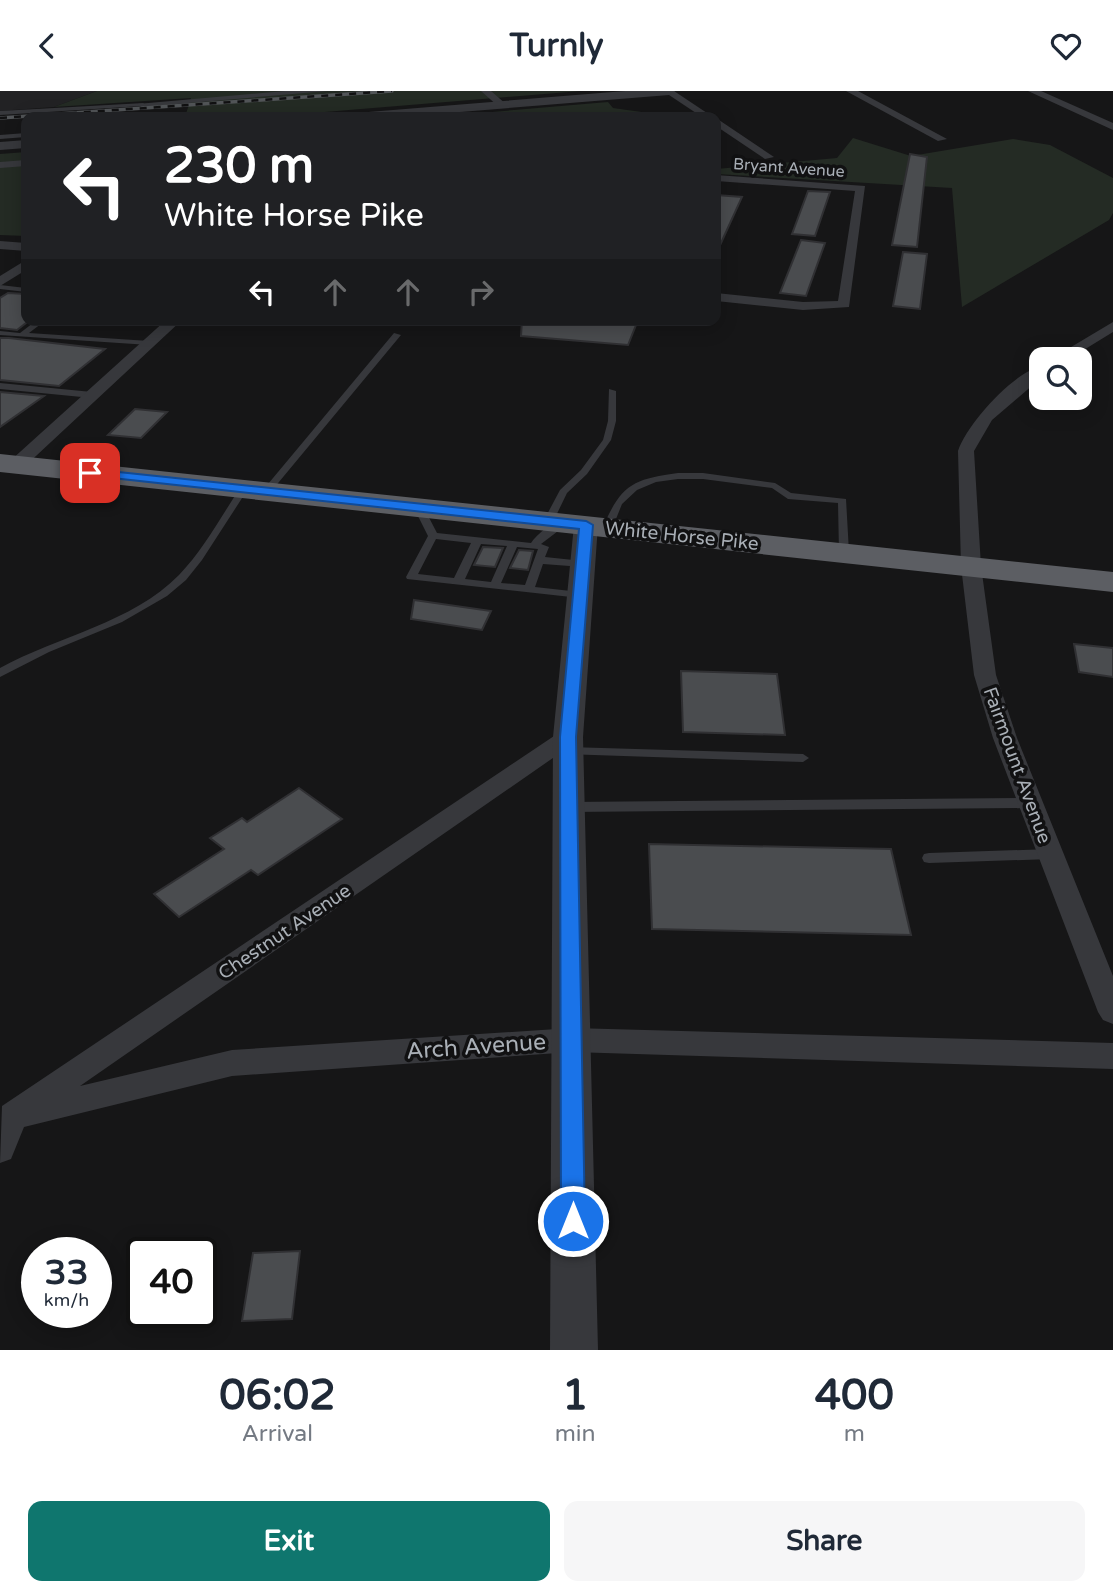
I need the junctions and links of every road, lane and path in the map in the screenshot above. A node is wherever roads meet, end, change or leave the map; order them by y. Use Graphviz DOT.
graph roads {
  1 [pos="323,91"];
  2 [pos="486,91"];
  3 [pos="668,91"];
  4 [pos="851,91"];
  5 [pos="1033,91"];
  6 [pos="142,104"];
  7 [pos="502,105"];
  8 [pos="417,112"];
  9 [pos="700,112"];
  10 [pos="0,113"];
  11 [pos="721,125"];
  12 [pos="21,127"];
  13 [pos="1113,127"];
  14 [pos="0,129"];
  15 [pos="21,135"];
  16 [pos="0,137"];
  17 [pos="942,139"];
  18 [pos="21,144"];
  19 [pos="0,146"];
  20 [pos="769,157"];
  21 [pos="21,163"];
  22 [pos="0,165"];
  23 [pos="721,178"];
  24 [pos="0,245"];
  25 [pos="21,247"];
  26 [pos="21,267"];
  27 [pos="0,282"];
  28 [pos="0,288"];
  29 [pos="21,289"];
  30 [pos="721,297"];
  31 [pos="34,326"];
  32 [pos="168,326"];
  33 [pos="1113,326"];
  34 [pos="0,333"];
  35 [pos="22,335"];
  36 [pos="397,335"];
  37 [pos="149,343"];
  38 [pos="1078,347"];
  39 [pos="1029,381"];
  40 [pos="0,386"];
  41 [pos="612,391"];
  42 [pos="92,395"];
  43 [pos="8,464"];
  44 [pos="269,492"];
  45 [pos="419,508"];
  46 [pos="568,529"];
  47 [pos="433,536"];
  48 [pos="477,541"];
  49 [pos="513,544"];
  50 [pos="844,552"];
  51 [pos="540,560"];
  52 [pos="971,566"];
  53 [pos="582,580"];
  54 [pos="458,582"];
  55 [pos="1113,582"];
  56 [pos="494,586"];
  57 [pos="529,589"];
  58 [pos="0,673"];
  59 [pos="568,744"];
  60 [pos="803,758"];
  61 [pos="1031,803"];
  62 [pos="568,807"];
  63 [pos="1051,854"];
  64 [pos="929,857"];
  65 [pos="1113,1012"];
  66 [pos="572,1040"];
  67 [pos="1113,1056"];
  68 [pos="6,1120"];
  69 [pos="0,1149"];
  70 [pos="574,1350"];
  1 -- 6 [label="street"];
  2 -- 7 [label="street"];
  3 -- 7 [label="street"];
  3 -- 9 [label="street"];
  4 -- 17 [label="street"];
  5 -- 13 [label="street"];
  6 -- 10 [label="lane"];
  7 -- 8 [label="street"];
  11 -- 20 [label="street"];
  12 -- 14 [label="lane"];
  15 -- 16 [label="lane"];
  18 -- 19 [label="street"];
  21 -- 22 [label="street"];
  23 -- 30 [label="street, Bryant Avenue"];
  24 -- 25 [label="street"];
  26 -- 27 [label="street"];
  28 -- 29 [label="lane"];
  31 -- 35 [label="lane"];
  32 -- 37 [label="street"];
  33 -- 38 [label="street"];
  34 -- 35 [label="lane"];
  35 -- 37 [label="lane"];
  36 -- 44 [label="lane"];
  37 -- 42 [label="street"];
  39 -- 52 [label="street, Fairmount Avenue"];
  40 -- 42 [label="lane"];
  41 -- 46 [label="lane"];
  42 -- 43 [label="street"];
  43 -- 44 [label="highway, White Horse Pike"];
  44 -- 45 [label="highway, White Horse Pike"];
  44 -- 58 [label="lane"];
  45 -- 46 [label="highway, White Horse Pike"];
  45 -- 47 [label="lane"];
  46 -- 49 [label="lane"];
  46 -- 50 [label="highway, White Horse Pike"];
  46 -- 50 [label="lane"];
  46 -- 51 [label="lane"];
  46 -- 53 [label="street"];
  47 -- 48 [label="lane"];
  47 -- 54 [label="lane"];
  48 -- 49 [label="lane"];
  48 -- 54 [label="lane"];
  49 -- 56 [label="lane"];
  50 -- 52 [label="highway, White Horse Pike"];
  51 -- 53 [label="lane"];
  51 -- 57 [label="lane"];
  52 -- 55 [label="highway, White Horse Pike"];
  52 -- 61 [label="street, Fairmount Avenue"];
  53 -- 57 [label="lane"];
  53 -- 59 [label="street"];
  54 -- 56 [label="lane"];
  56 -- 57 [label="lane"];
  59 -- 60 [label="lane"];
  59 -- 62 [label="street"];
  59 -- 68 [label="street, Chestnut Avenue"];
  61 -- 62 [label="lane"];
  61 -- 63 [label="street, Fairmount Avenue"];
  62 -- 66 [label="street"];
  63 -- 64 [label="lane"];
  63 -- 65 [label="street, Fairmount Avenue"];
  66 -- 67 [label="street, Arch Avenue"];
  66 -- 68 [label="street, Arch Avenue"];
  66 -- 70 [label="street"];
  68 -- 69 [label="street"];
}
